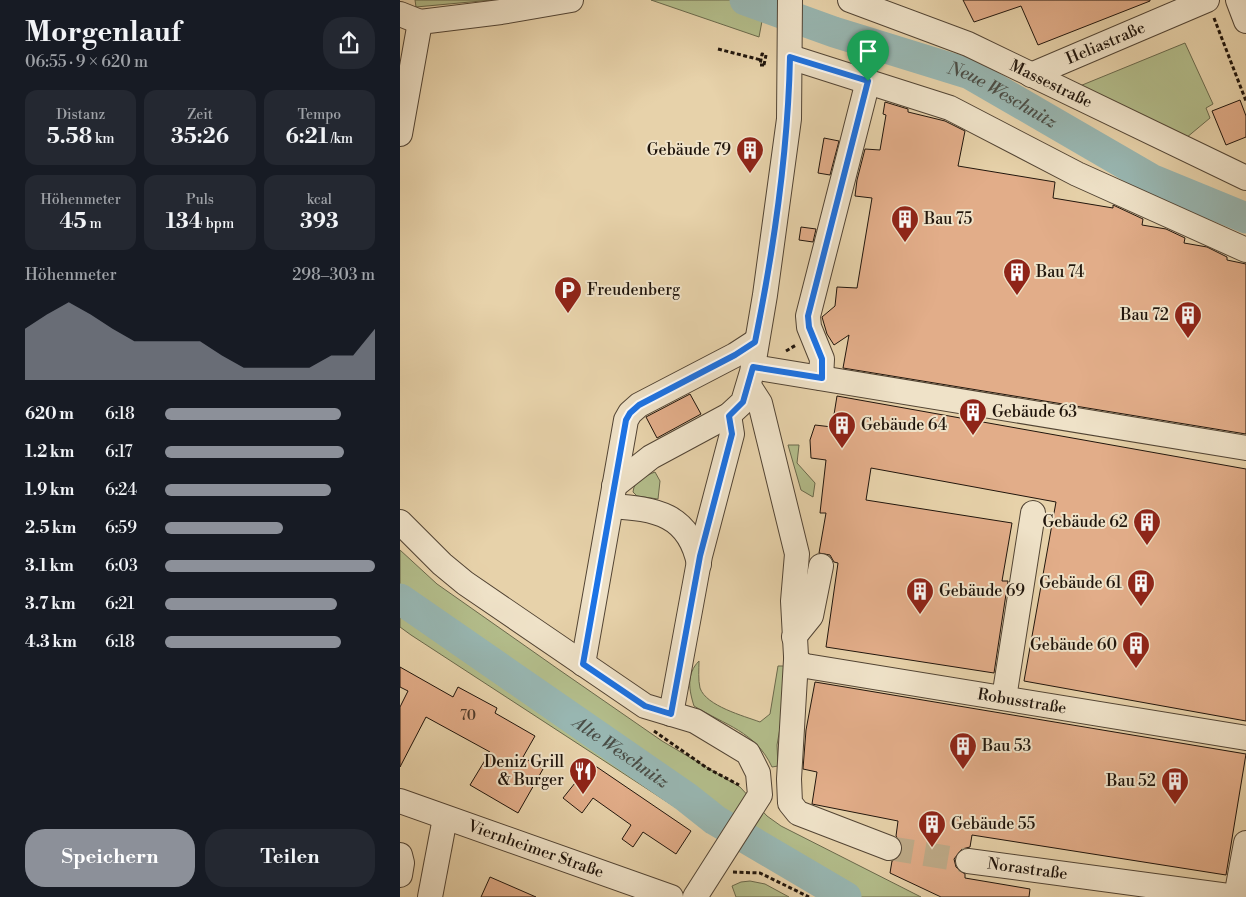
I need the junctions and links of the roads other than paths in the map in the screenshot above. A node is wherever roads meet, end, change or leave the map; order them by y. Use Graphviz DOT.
graph roads {
  1 [pos="571,0"];
  2 [pos="790,0"];
  3 [pos="850,0"];
  4 [pos="1207,0"];
  5 [pos="1238,0"];
  6 [pos="410,18"];
  7 [pos="1246,21"];
  8 [pos="775,56"];
  9 [pos="1031,75"];
  10 [pos="871,82"];
  11 [pos="400,134"];
  12 [pos="1246,178"];
  13 [pos="1246,250"];
  14 [pos="755,342"];
  15 [pos="751,376"];
  16 [pos="822,378"];
  17 [pos="729,416"];
  18 [pos="1246,448"];
  19 [pos="612,496"];
  20 [pos="1033,513"];
  21 [pos="400,522"];
  22 [pos="699,564"];
  23 [pos="821,566"];
  24 [pos="796,653"];
  25 [pos="583,664"];
  26 [pos="1004,698"];
  27 [pos="671,714"];
  28 [pos="1246,738"];
  29 [pos="400,801"];
  30 [pos="445,818"];
  31 [pos="1246,843"];
  32 [pos="889,848"];
  33 [pos="400,855"];
  34 [pos="968,861"];
  35 [pos="400,875"];
  36 [pos="430,897"];
  37 [pos="671,897"];
  38 [pos="695,897"];
  39 [pos="1236,897"];
  1 -- 6 [label="street"];
  2 -- 8 [label="street"];
  3 -- 9 [label="street, Massestraße"];
  4 -- 9 [label="street, Heliastraße"];
  5 -- 7 [label="street"];
  6 -- 11 [label="street"];
  8 -- 10 [label="street"];
  8 -- 14 [label="street"];
  9 -- 12 [label="street, Massestraße"];
  10 -- 13 [label="street"];
  10 -- 16 [label="street"];
  14 -- 15 [label="street"];
  14 -- 19 [label="street"];
  15 -- 16 [label="street"];
  15 -- 17 [label="street"];
  15 -- 24 [label="street"];
  16 -- 18 [label="street"];
  17 -- 19 [label="street"];
  17 -- 22 [label="street"];
  19 -- 22 [label="street"];
  19 -- 25 [label="street"];
  20 -- 26 [label="street"];
  21 -- 25 [label="street"];
  22 -- 27 [label="street"];
  23 -- 24 [label="street"];
  24 -- 26 [label="street, Robusstraße"];
  24 -- 32 [label="street"];
  25 -- 27 [label="street"];
  26 -- 28 [label="street, Robusstraße"];
  27 -- 38 [label="street"];
  29 -- 30 [label="street, Viernheimer Straße"];
  30 -- 36 [label="street"];
  30 -- 37 [label="street, Viernheimer Straße"];
  31 -- 39 [label="street"];
  33 -- 35 [label="street"];
  34 -- 39 [label="street, Norastraße"];
}
